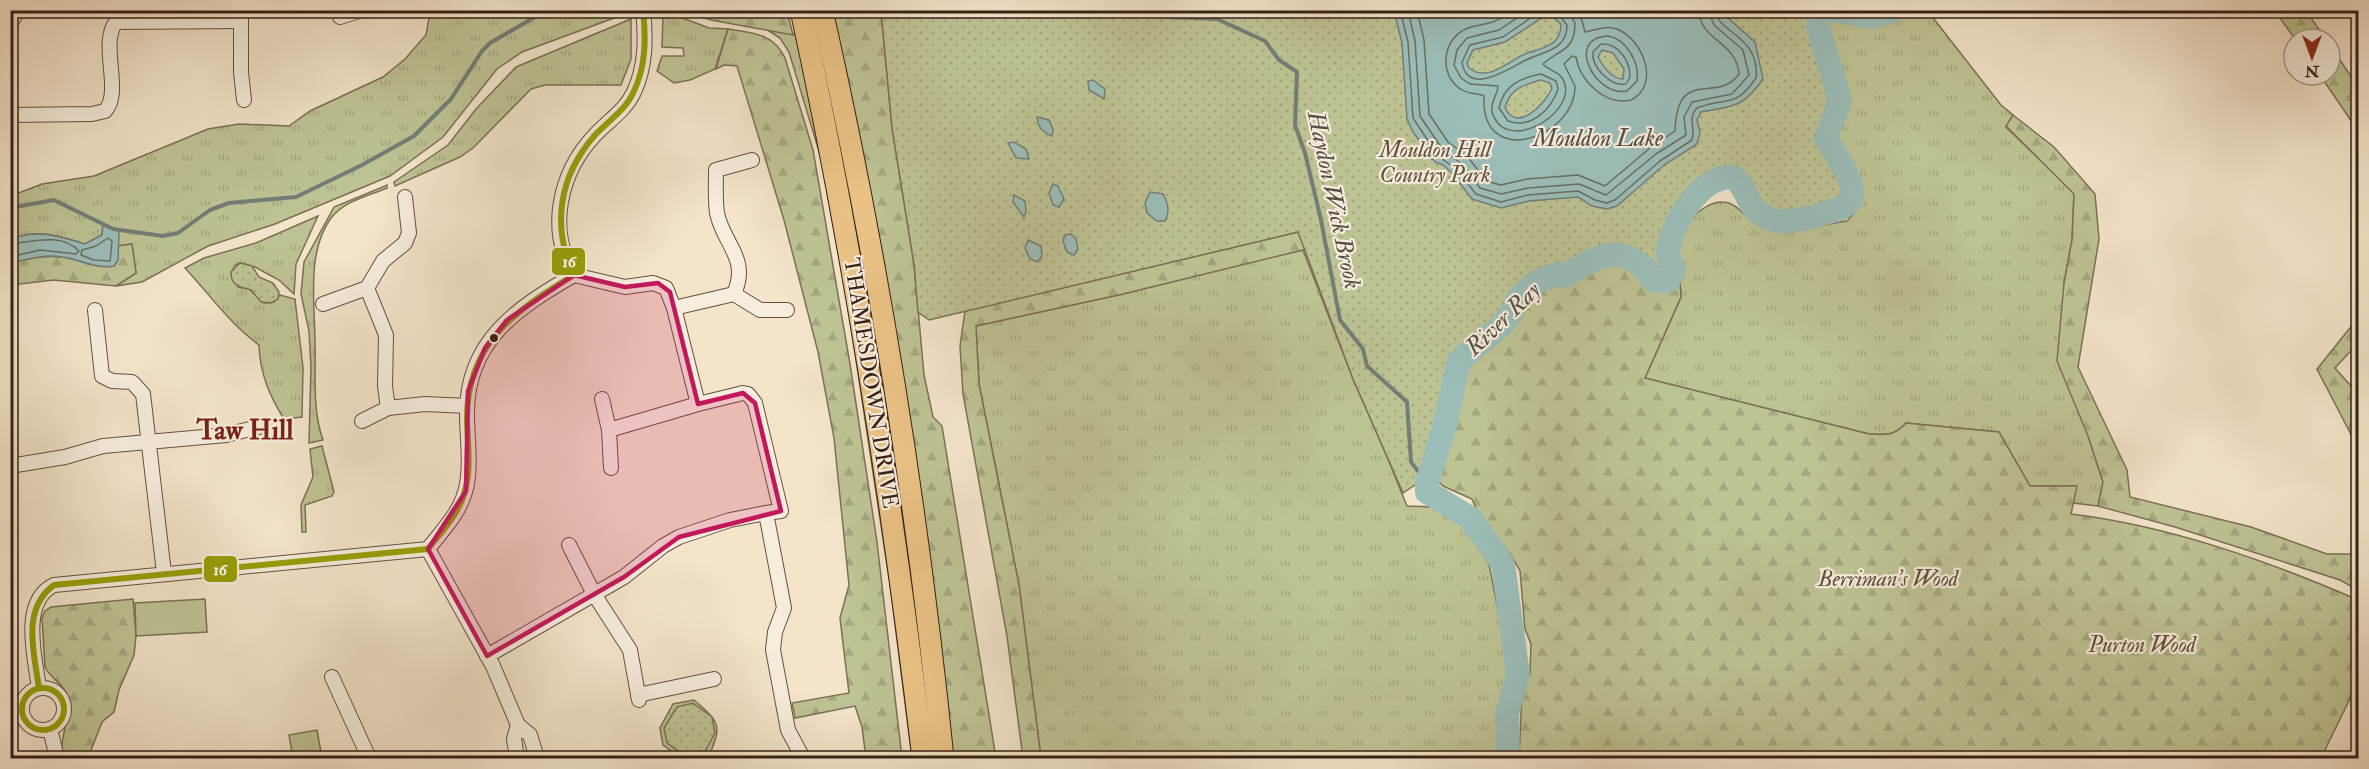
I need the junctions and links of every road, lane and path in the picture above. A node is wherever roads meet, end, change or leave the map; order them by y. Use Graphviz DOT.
graph roads {
  1 [pos="18,10"];
  2 [pos="362,10"];
  3 [pos="643,10"];
  4 [pos="801,10"];
  5 [pos="822,10"];
  6 [pos="241,16"];
  7 [pos="340,17"];
  8 [pos="10,25"];
  9 [pos="817,34"];
  10 [pos="244,100"];
  11 [pos="10,115"];
  12 [pos="752,160"];
  13 [pos="405,197"];
  14 [pos="574,275"];
  15 [pos="367,288"];
  16 [pos="734,294"];
  17 [pos="323,304"];
  18 [pos="674,308"];
  19 [pos="94,309"];
  20 [pos="787,310"];
  21 [pos="602,399"];
  22 [pos="698,404"];
  23 [pos="466,406"];
  24 [pos="388,408"];
  25 [pos="362,421"];
  26 [pos="262,426"];
  27 [pos="609,430"];
  28 [pos="147,442"];
  29 [pos="10,466"];
  30 [pos="611,468"];
  31 [pos="766,513"];
  32 [pos="569,545"];
  33 [pos="428,549"];
  34 [pos="164,573"];
  35 [pos="594,594"];
  36 [pos="488,656"];
  37 [pos="332,677"];
  38 [pos="714,679"];
  39 [pos="39,688"];
  40 [pos="16,711"];
  41 [pos="518,725"];
  42 [pos="50,729"];
  43 [pos="57,759"];
  44 [pos="369,759"];
  45 [pos="517,759"];
  46 [pos="537,759"];
  47 [pos="803,759"];
  48 [pos="923,759"];
  49 [pos="943,759"];
  1 -- 8 [label="street"];
  2 -- 7 [label="street"];
  3 -- 14 [label="street"];
  4 -- 9 [label="main road, THAMESDOWN DRIVE"];
  5 -- 9 [label="main road, THAMESDOWN DRIVE"];
  6 -- 10 [label="street"];
  6 -- 11 [label="street"];
  9 -- 48 [label="main road, THAMESDOWN DRIVE"];
  9 -- 49 [label="main road, THAMESDOWN DRIVE"];
  12 -- 16 [label="street"];
  13 -- 15 [label="street"];
  14 -- 18 [label="street"];
  14 -- 23 [label="street"];
  15 -- 17 [label="street"];
  15 -- 24 [label="street"];
  16 -- 18 [label="street"];
  16 -- 20 [label="street"];
  18 -- 22 [label="street"];
  19 -- 28 [label="street"];
  21 -- 27 [label="street"];
  22 -- 27 [label="street"];
  22 -- 31 [label="street"];
  23 -- 24 [label="street"];
  23 -- 33 [label="street"];
  24 -- 25 [label="street"];
  26 -- 28 [label="street"];
  27 -- 30 [label="street"];
  28 -- 29 [label="street"];
  28 -- 34 [label="street"];
  31 -- 35 [label="street"];
  31 -- 47 [label="street"];
  32 -- 35 [label="street"];
  33 -- 34 [label="street"];
  33 -- 36 [label="street"];
  34 -- 39 [label="street"];
  35 -- 36 [label="street"];
  35 -- 38 [label="street"];
  36 -- 41 [label="street"];
  37 -- 44 [label="street"];
  39 -- 40 [label="street"];
  39 -- 42 [label="street"];
  40 -- 42 [label="street"];
  41 -- 45 [label="street"];
  41 -- 46 [label="street"];
  42 -- 43 [label="street"];
}
